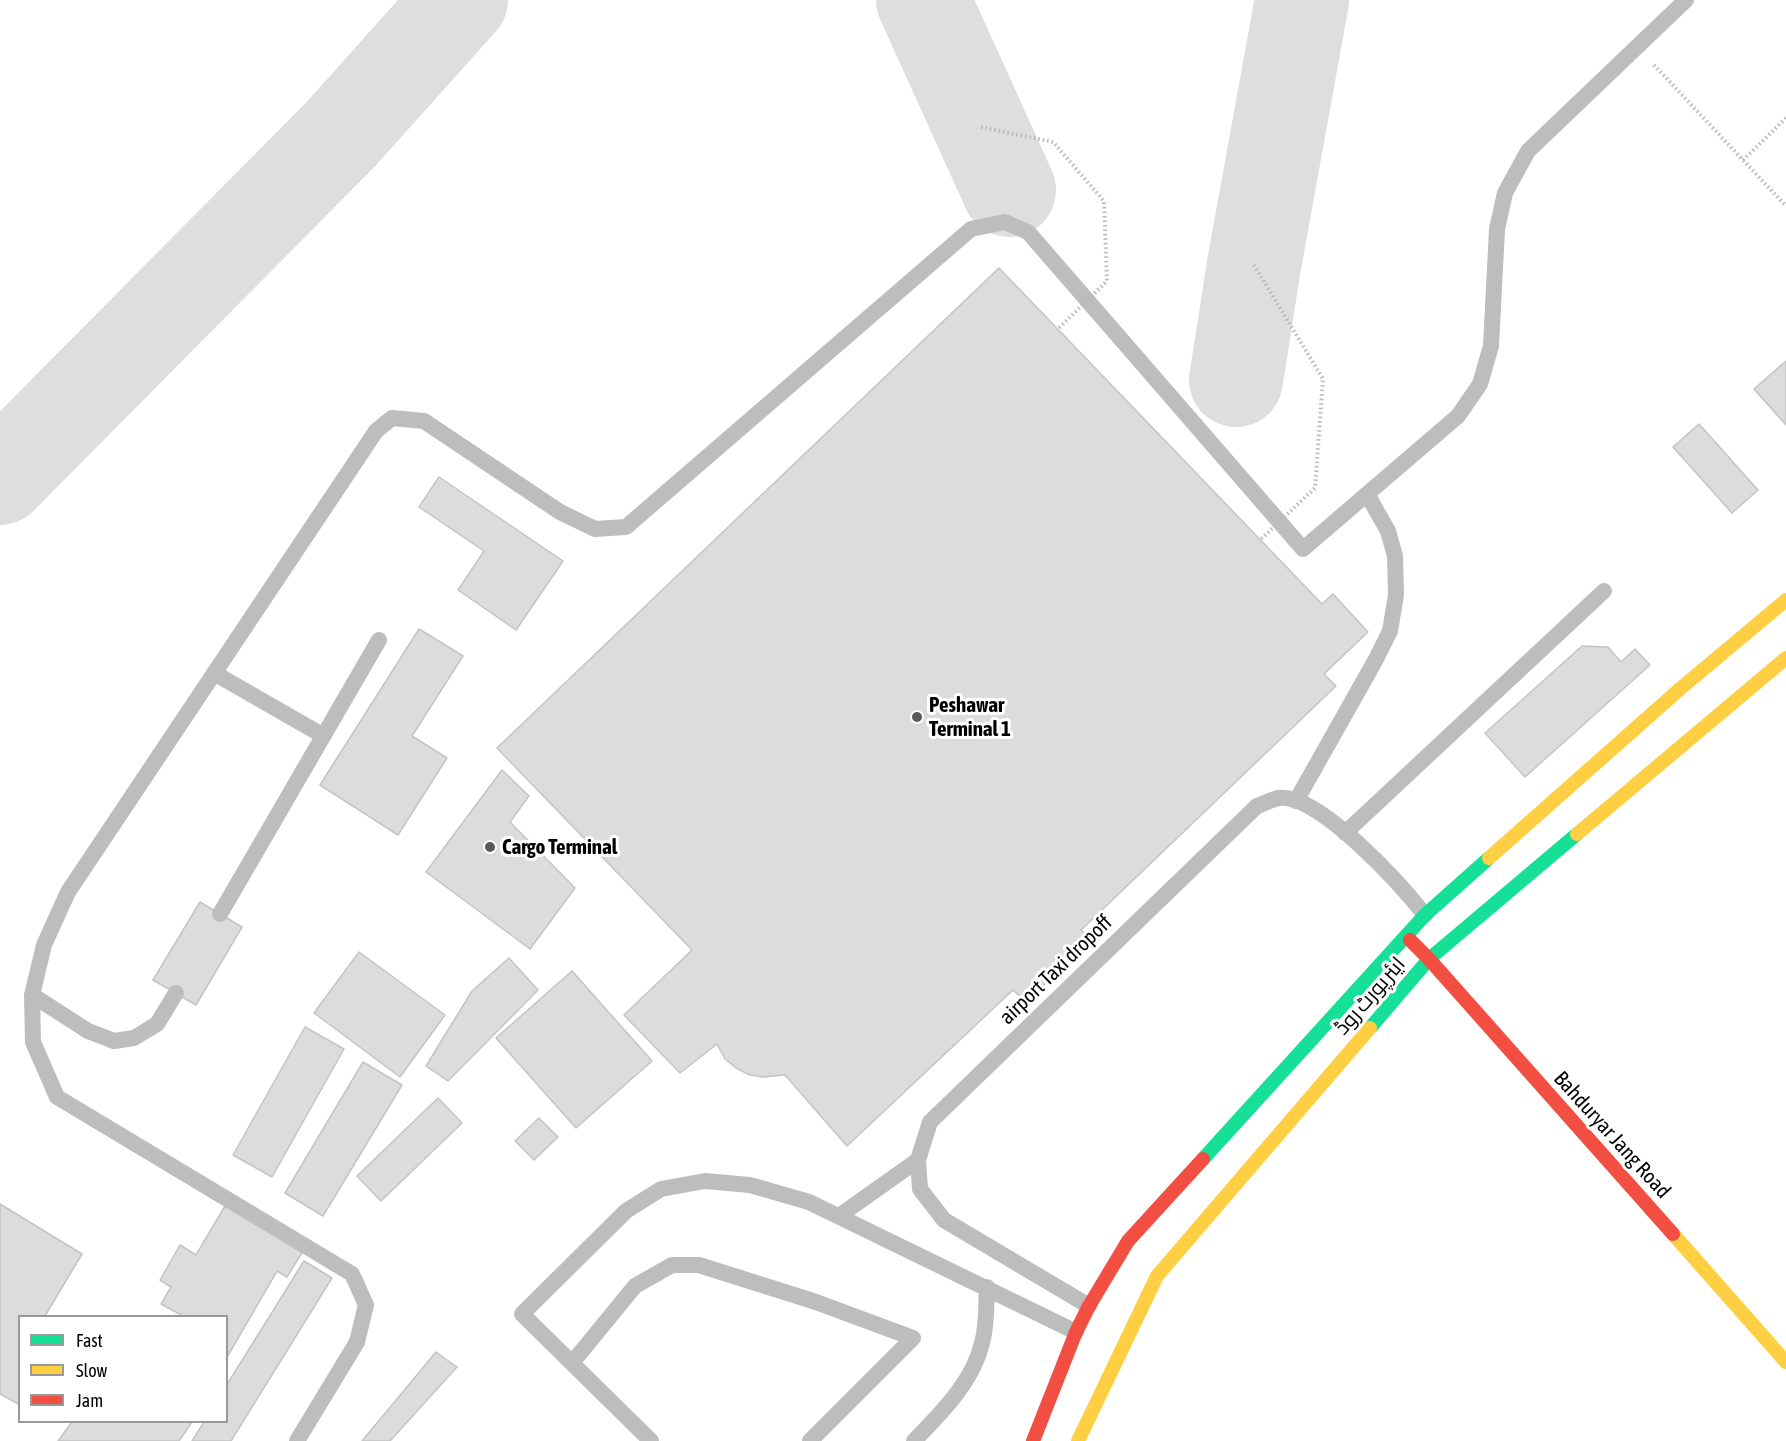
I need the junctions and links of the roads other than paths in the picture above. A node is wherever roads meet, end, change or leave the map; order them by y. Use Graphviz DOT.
graph roads {
  1 [pos="1686,0"];
  2 [pos="1367,494"];
  3 [pos="1604,591"];
  4 [pos="1786,600"];
  5 [pos="378,640"];
  6 [pos="1786,658"];
  7 [pos="214,673"];
  8 [pos="322,735"];
  9 [pos="1296,801"];
  10 [pos="1345,832"];
  11 [pos="220,914"];
  12 [pos="1425,915"];
  13 [pos="1406,936"];
  14 [pos="1429,959"];
  15 [pos="176,993"];
  16 [pos="32,995"];
  17 [pos="918,1160"];
  18 [pos="839,1216"];
  19 [pos="987,1287"];
  20 [pos="1089,1306"];
  21 [pos="1076,1332"];
  22 [pos="1786,1362"];
  23 [pos="572,1363"];
  24 [pos="297,1441"];
  25 [pos="651,1441"];
  26 [pos="810,1441"];
  27 [pos="914,1441"];
  28 [pos="1034,1441"];
  29 [pos="1078,1441"];
  1 -- 2 [label="lane"];
  2 -- 7 [label="lane"];
  2 -- 9 [label="lane"];
  3 -- 10 [label="lane"];
  4 -- 12 [label="main road"];
  5 -- 8 [label="lane"];
  6 -- 14 [label="main road, ایئرپورٹ روڈ"];
  7 -- 8 [label="lane"];
  7 -- 16 [label="lane"];
  8 -- 11 [label="lane"];
  9 -- 10 [label="lane, airport Taxi dropoff"];
  9 -- 17 [label="lane, airport Taxi dropoff"];
  10 -- 12 [label="lane, airport Taxi dropoff"];
  12 -- 13 [label="main road"];
  13 -- 14 [label="main road, Bahduryar Jang Road"];
  13 -- 20 [label="main road"];
  14 -- 22 [label="main road, Bahduryar Jang Road"];
  14 -- 29 [label="main road, ایئرپورٹ روڈ"];
  15 -- 16 [label="lane"];
  16 -- 24 [label="lane"];
  17 -- 18 [label="lane"];
  17 -- 20 [label="lane, airport Taxi dropoff"];
  18 -- 19 [label="lane"];
  18 -- 23 [label="lane"];
  19 -- 21 [label="lane"];
  19 -- 27 [label="lane"];
  20 -- 21 [label="main road"];
  21 -- 28 [label="main road"];
  23 -- 25 [label="lane"];
  23 -- 26 [label="lane"];
}
